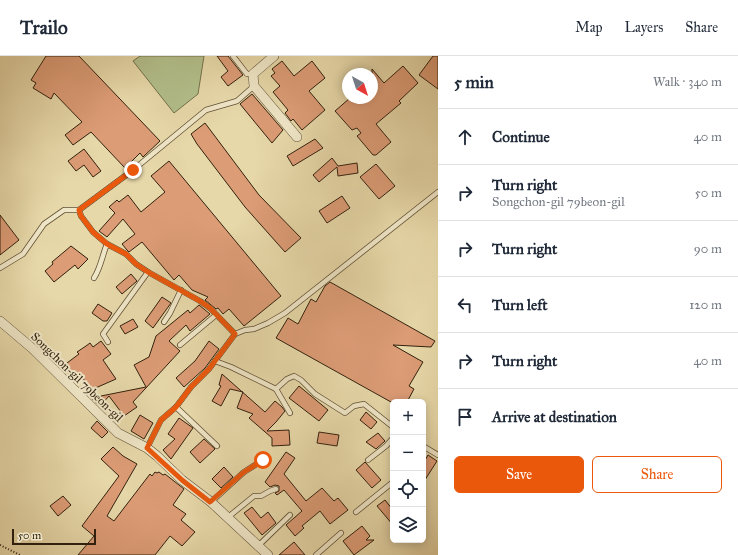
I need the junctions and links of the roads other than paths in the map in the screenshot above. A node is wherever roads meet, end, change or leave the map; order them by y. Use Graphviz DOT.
graph roads {
  1 [pos="233,56"];
  2 [pos="274,56"];
  3 [pos="253,74"];
  4 [pos="254,86"];
  5 [pos="297,137"];
  6 [pos="438,192"];
  7 [pos="79,210"];
  8 [pos="107,244"];
  9 [pos="0,268"];
  10 [pos="148,272"];
  11 [pos="94,278"];
  12 [pos="181,290"];
  13 [pos="216,315"];
  14 [pos="0,321"];
  15 [pos="164,322"];
  16 [pos="235,334"];
  17 [pos="108,342"];
  18 [pos="180,345"];
  19 [pos="215,361"];
  20 [pos="276,389"];
  21 [pos="176,407"];
  22 [pos="290,412"];
  23 [pos="390,425"];
  24 [pos="390,441"];
  25 [pos="217,446"];
  26 [pos="147,448"];
  27 [pos="426,450"];
  28 [pos="438,455"];
  29 [pos="263,460"];
  30 [pos="368,460"];
  31 [pos="390,484"];
  32 [pos="276,489"];
  33 [pos="210,502"];
  34 [pos="356,512"];
  35 [pos="290,515"];
  36 [pos="227,518"];
  37 [pos="341,533"];
  38 [pos="258,546"];
  39 [pos="268,555"];
  40 [pos="316,555"];
  1 -- 3 [label="lane"];
  2 -- 3 [label="street"];
  3 -- 4 [label="street"];
  4 -- 5 [label="street"];
  4 -- 7 [label="lane"];
  6 -- 16 [label="lane"];
  7 -- 8 [label="lane"];
  7 -- 9 [label="lane"];
  8 -- 10 [label="lane"];
  8 -- 11 [label="lane"];
  10 -- 12 [label="lane"];
  10 -- 17 [label="lane"];
  12 -- 13 [label="lane"];
  12 -- 15 [label="lane"];
  13 -- 16 [label="lane"];
  13 -- 18 [label="lane"];
  14 -- 26 [label="street, Songchon-gil 79beon-gil"];
  16 -- 19 [label="lane"];
  19 -- 20 [label="lane"];
  19 -- 21 [label="lane"];
  20 -- 22 [label="lane"];
  20 -- 23 [label="lane"];
  21 -- 25 [label="lane"];
  21 -- 26 [label="lane"];
  24 -- 30 [label="lane"];
  26 -- 33 [label="street, Songchon-gil 79beon-gil"];
  27 -- 28 [label="lane"];
  29 -- 33 [label="lane"];
  31 -- 34 [label="lane"];
  32 -- 36 [label="lane"];
  33 -- 36 [label="street, Songchon-gil 79beon-gil"];
  35 -- 38 [label="lane"];
  36 -- 38 [label="street, Songchon-gil 79beon-gil"];
  37 -- 40 [label="lane"];
  38 -- 39 [label="street, Songchon-gil 79beon-gil"];
}
